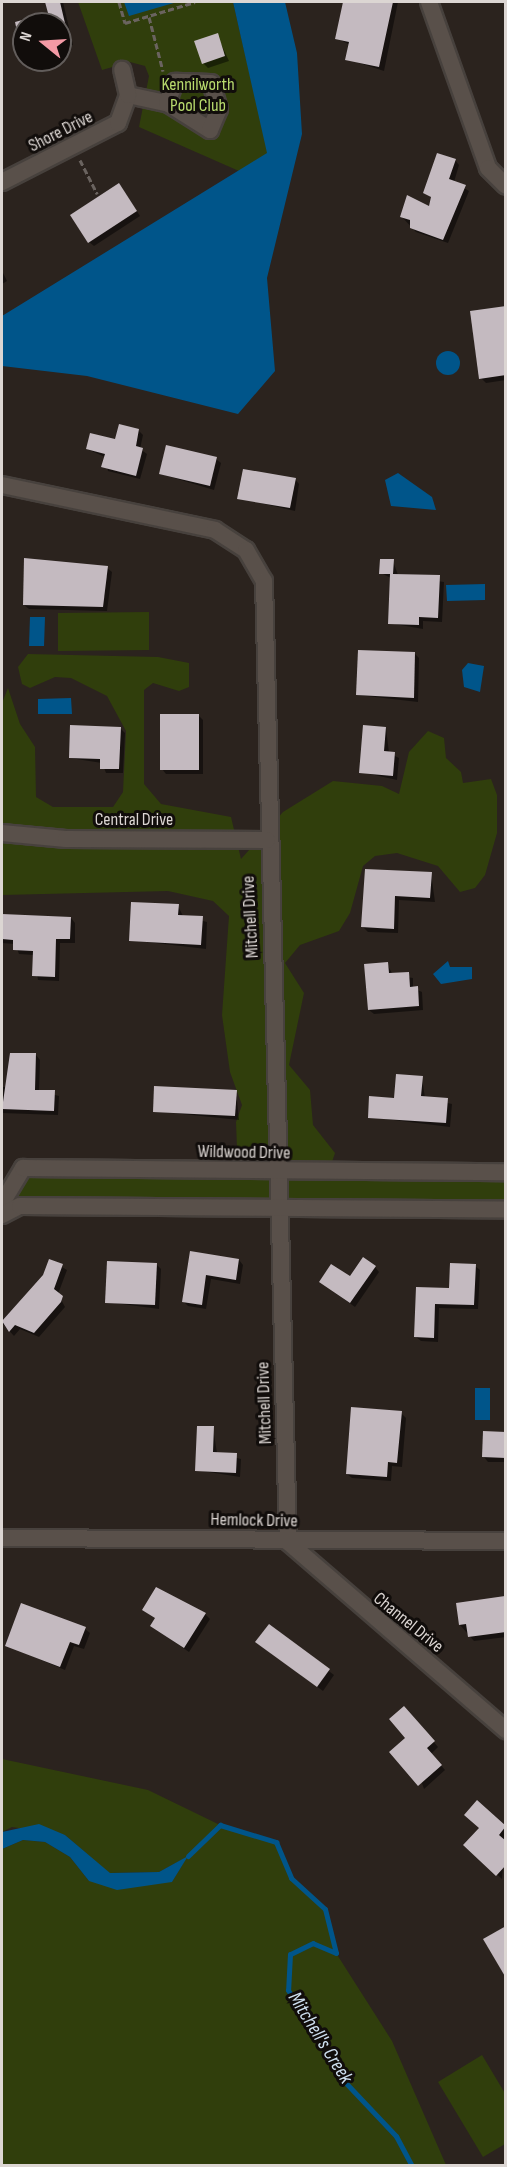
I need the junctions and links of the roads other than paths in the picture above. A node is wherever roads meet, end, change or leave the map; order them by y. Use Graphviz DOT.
graph roads {
  1 [pos="429,2"];
  2 [pos="122,70"];
  3 [pos="128,95"];
  4 [pos="165,103"];
  5 [pos="2,182"];
  6 [pos="506,186"];
  7 [pos="2,485"];
  8 [pos="2,832"];
  9 [pos="267,840"];
  10 [pos="506,1172"];
  11 [pos="279,1173"];
  12 [pos="2,1203"];
  13 [pos="279,1208"];
  14 [pos="506,1209"];
  15 [pos="2,1215"];
  16 [pos="2,1538"];
  17 [pos="506,1541"];
  18 [pos="288,1542"];
  19 [pos="506,1730"];
  1 -- 6 [label="street"];
  2 -- 3 [label="street"];
  3 -- 4 [label="street"];
  3 -- 5 [label="street, Shore Drive"];
  7 -- 9 [label="street, Mitchell Drive"];
  8 -- 9 [label="street, Central Drive"];
  9 -- 11 [label="street, Mitchell Drive"];
  10 -- 11 [label="street, Wildwood Drive"];
  11 -- 12 [label="street, Wildwood Drive"];
  11 -- 13 [label="street, Mitchell Drive"];
  13 -- 14 [label="street"];
  13 -- 15 [label="street"];
  13 -- 18 [label="street, Mitchell Drive"];
  16 -- 18 [label="street, Hemlock Drive"];
  17 -- 18 [label="street, Hemlock Drive"];
  18 -- 19 [label="street, Channel Drive"];
}
